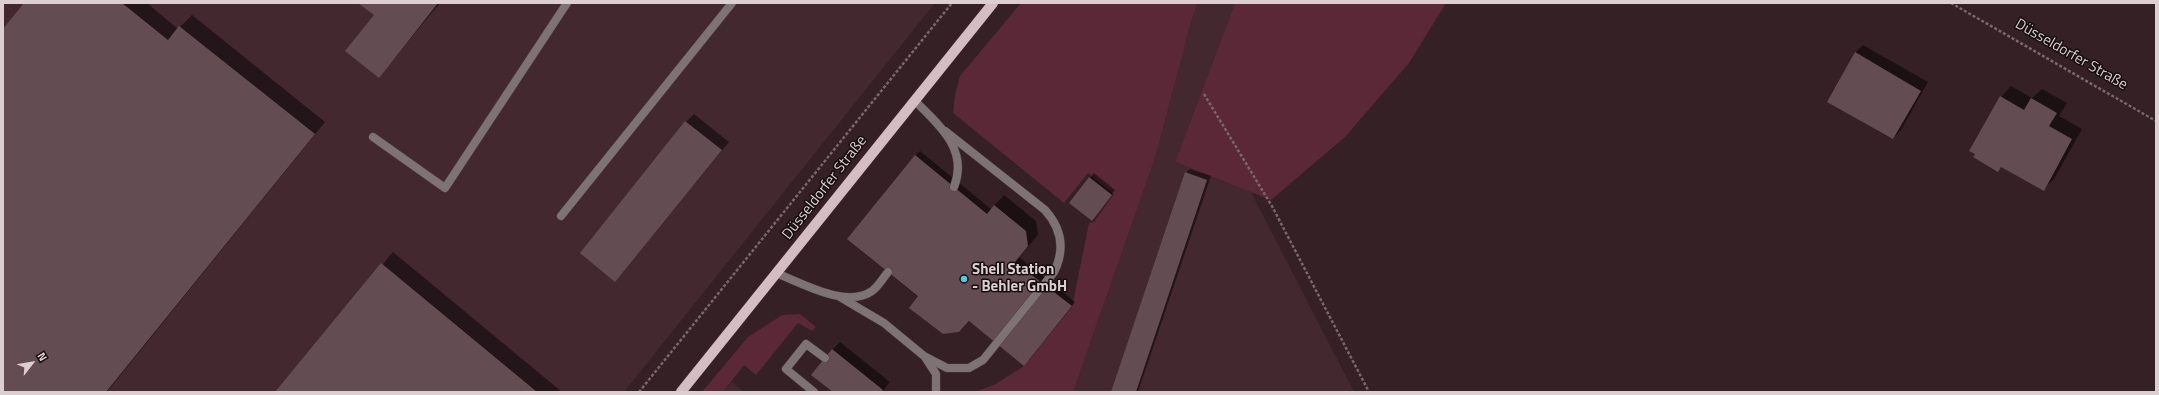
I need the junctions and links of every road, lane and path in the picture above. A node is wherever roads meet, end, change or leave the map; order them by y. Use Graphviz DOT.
graph roads {
  1 [pos="567,3"];
  2 [pos="732,3"];
  3 [pos="952,3"];
  4 [pos="993,3"];
  5 [pos="1951,3"];
  6 [pos="1204,94"];
  7 [pos="914,100"];
  8 [pos="2156,121"];
  9 [pos="945,131"];
  10 [pos="372,137"];
  11 [pos="954,187"];
  12 [pos="561,216"];
  13 [pos="888,272"];
  14 [pos="776,273"];
  15 [pos="840,297"];
  16 [pos="924,356"];
  17 [pos="825,358"];
  18 [pos="639,392"];
  19 [pos="681,392"];
  20 [pos="814,392"];
  21 [pos="936,392"];
  22 [pos="1369,392"];
  1 -- 10 [label="lane"];
  2 -- 12 [label="lane"];
  3 -- 18 [label="path"];
  4 -- 7 [label="main road, Düsseldorfer Straße"];
  5 -- 8 [label="path, Düsseldorfer Straße"];
  6 -- 22 [label="path"];
  7 -- 9 [label="lane"];
  7 -- 14 [label="main road, Düsseldorfer Straße"];
  9 -- 11 [label="lane"];
  9 -- 16 [label="lane"];
  13 -- 15 [label="lane"];
  14 -- 15 [label="lane"];
  14 -- 19 [label="main road, Düsseldorfer Straße"];
  15 -- 16 [label="lane"];
  16 -- 21 [label="lane"];
  17 -- 20 [label="lane"];
}
